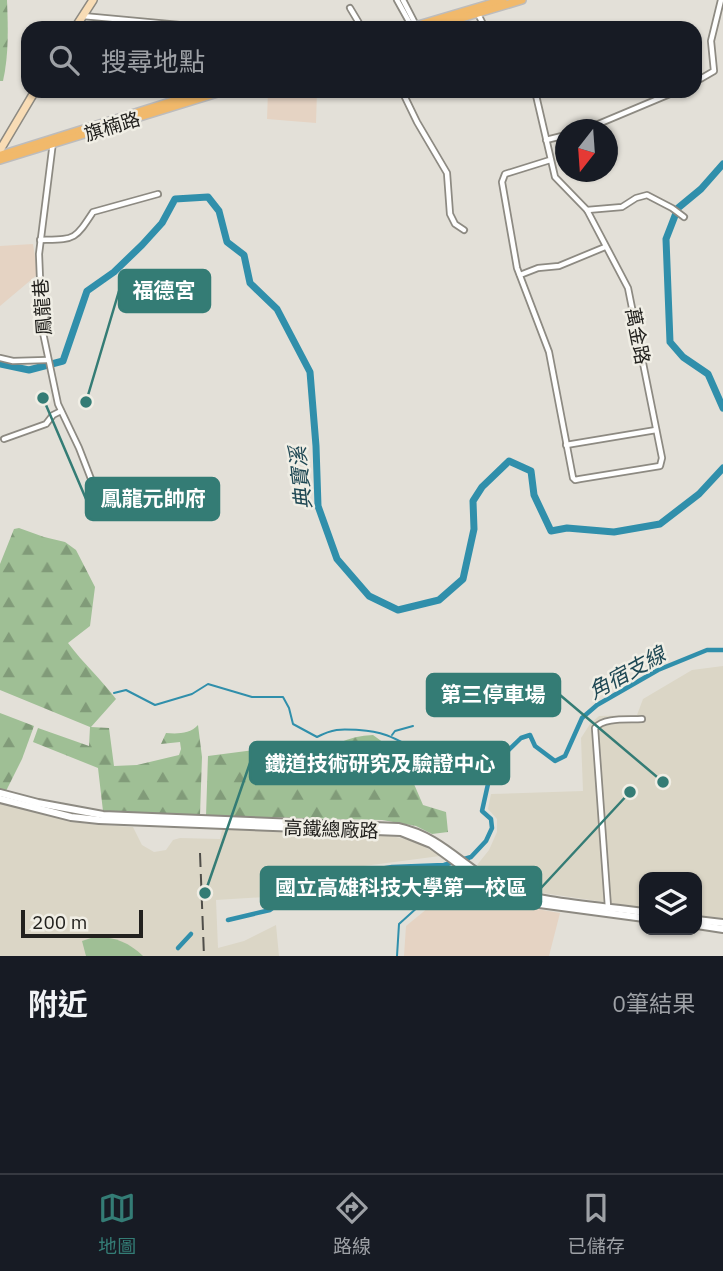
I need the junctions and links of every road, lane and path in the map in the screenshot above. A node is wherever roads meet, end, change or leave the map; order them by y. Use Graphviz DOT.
graph roads {
  1 [pos="93,0"];
  2 [pos="397,0"];
  3 [pos="403,0"];
  4 [pos="503,0"];
  5 [pos="522,0"];
  6 [pos="721,0"];
  7 [pos="351,8"];
  8 [pos="476,10"];
  9 [pos="83,16"];
  10 [pos="80,21"];
  11 [pos="137,21"];
  12 [pos="358,21"];
  13 [pos="409,21"];
  14 [pos="411,21"];
  15 [pos="435,21"];
  16 [pos="447,21"];
  17 [pos="482,21"];
  18 [pos="702,78"];
  19 [pos="31,98"];
  20 [pos="184,98"];
  21 [pos="200,98"];
  22 [pos="405,98"];
  23 [pos="537,98"];
  24 [pos="660,98"];
  25 [pos="610,119"];
  26 [pos="555,138"];
  27 [pos="546,140"];
  28 [pos="53,141"];
  29 [pos="0,155"];
  30 [pos="550,160"];
  31 [pos="158,194"];
  32 [pos="587,210"];
  33 [pos="684,217"];
  34 [pos="464,230"];
  35 [pos="40,240"];
  36 [pos="605,247"];
  37 [pos="520,275"];
  38 [pos="0,358"];
  39 [pos="47,360"];
  40 [pos="61,411"];
  41 [pos="656,430"];
  42 [pos="4,439"];
  43 [pos="566,445"];
  44 [pos="105,514"];
  45 [pos="642,719"];
  46 [pos="0,793"];
  47 [pos="0,799"];
  48 [pos="452,856"];
  49 [pos="474,872"];
  50 [pos="608,907"];
  51 [pos="639,911"];
  52 [pos="639,917"];
  53 [pos="702,921"];
  54 [pos="702,925"];
  55 [pos="723,926"];
  1 -- 9 [label="main road"];
  2 -- 13 [label="street"];
  3 -- 14 [label="street"];
  4 -- 8 [label="main road"];
  5 -- 8 [label="main road"];
  6 -- 18 [label="street"];
  7 -- 12 [label="street"];
  8 -- 15 [label="main road"];
  8 -- 16 [label="main road"];
  8 -- 17 [label="street"];
  9 -- 10 [label="main road"];
  9 -- 11 [label="street"];
  19 -- 29 [label="main road"];
  20 -- 28 [label="main road, 旗楠路"];
  21 -- 28 [label="main road, 旗楠路"];
  22 -- 34 [label="street"];
  23 -- 27 [label="street, 萬金路"];
  24 -- 25 [label="street"];
  26 -- 27 [label="street"];
  27 -- 30 [label="street, 萬金路"];
  28 -- 29 [label="main road, 旗楠路"];
  28 -- 35 [label="street, 鳳龍巷"];
  30 -- 32 [label="street, 萬金路"];
  30 -- 37 [label="street, 萬金路"];
  31 -- 35 [label="street"];
  32 -- 33 [label="street"];
  32 -- 36 [label="street, 萬金路"];
  35 -- 39 [label="street, 鳳龍巷"];
  36 -- 37 [label="street"];
  36 -- 41 [label="street, 萬金路"];
  37 -- 43 [label="street, 萬金路"];
  38 -- 39 [label="street"];
  39 -- 40 [label="street, 鳳龍巷"];
  40 -- 42 [label="street"];
  40 -- 44 [label="street"];
  41 -- 43 [label="street"];
  41 -- 43 [label="street, 萬金路"];
  45 -- 50 [label="street"];
  46 -- 48 [label="street, 高鐵總廠路"];
  47 -- 48 [label="street, 高鐵總廠路"];
  48 -- 49 [label="street, 高鐵總廠路"];
  49 -- 50 [label="street, 高鐵總廠路"];
  49 -- 52 [label="street, 高鐵總廠路"];
  50 -- 51 [label="street, 高鐵總廠路"];
  53 -- 55 [label="street"];
  54 -- 55 [label="street"];
}
